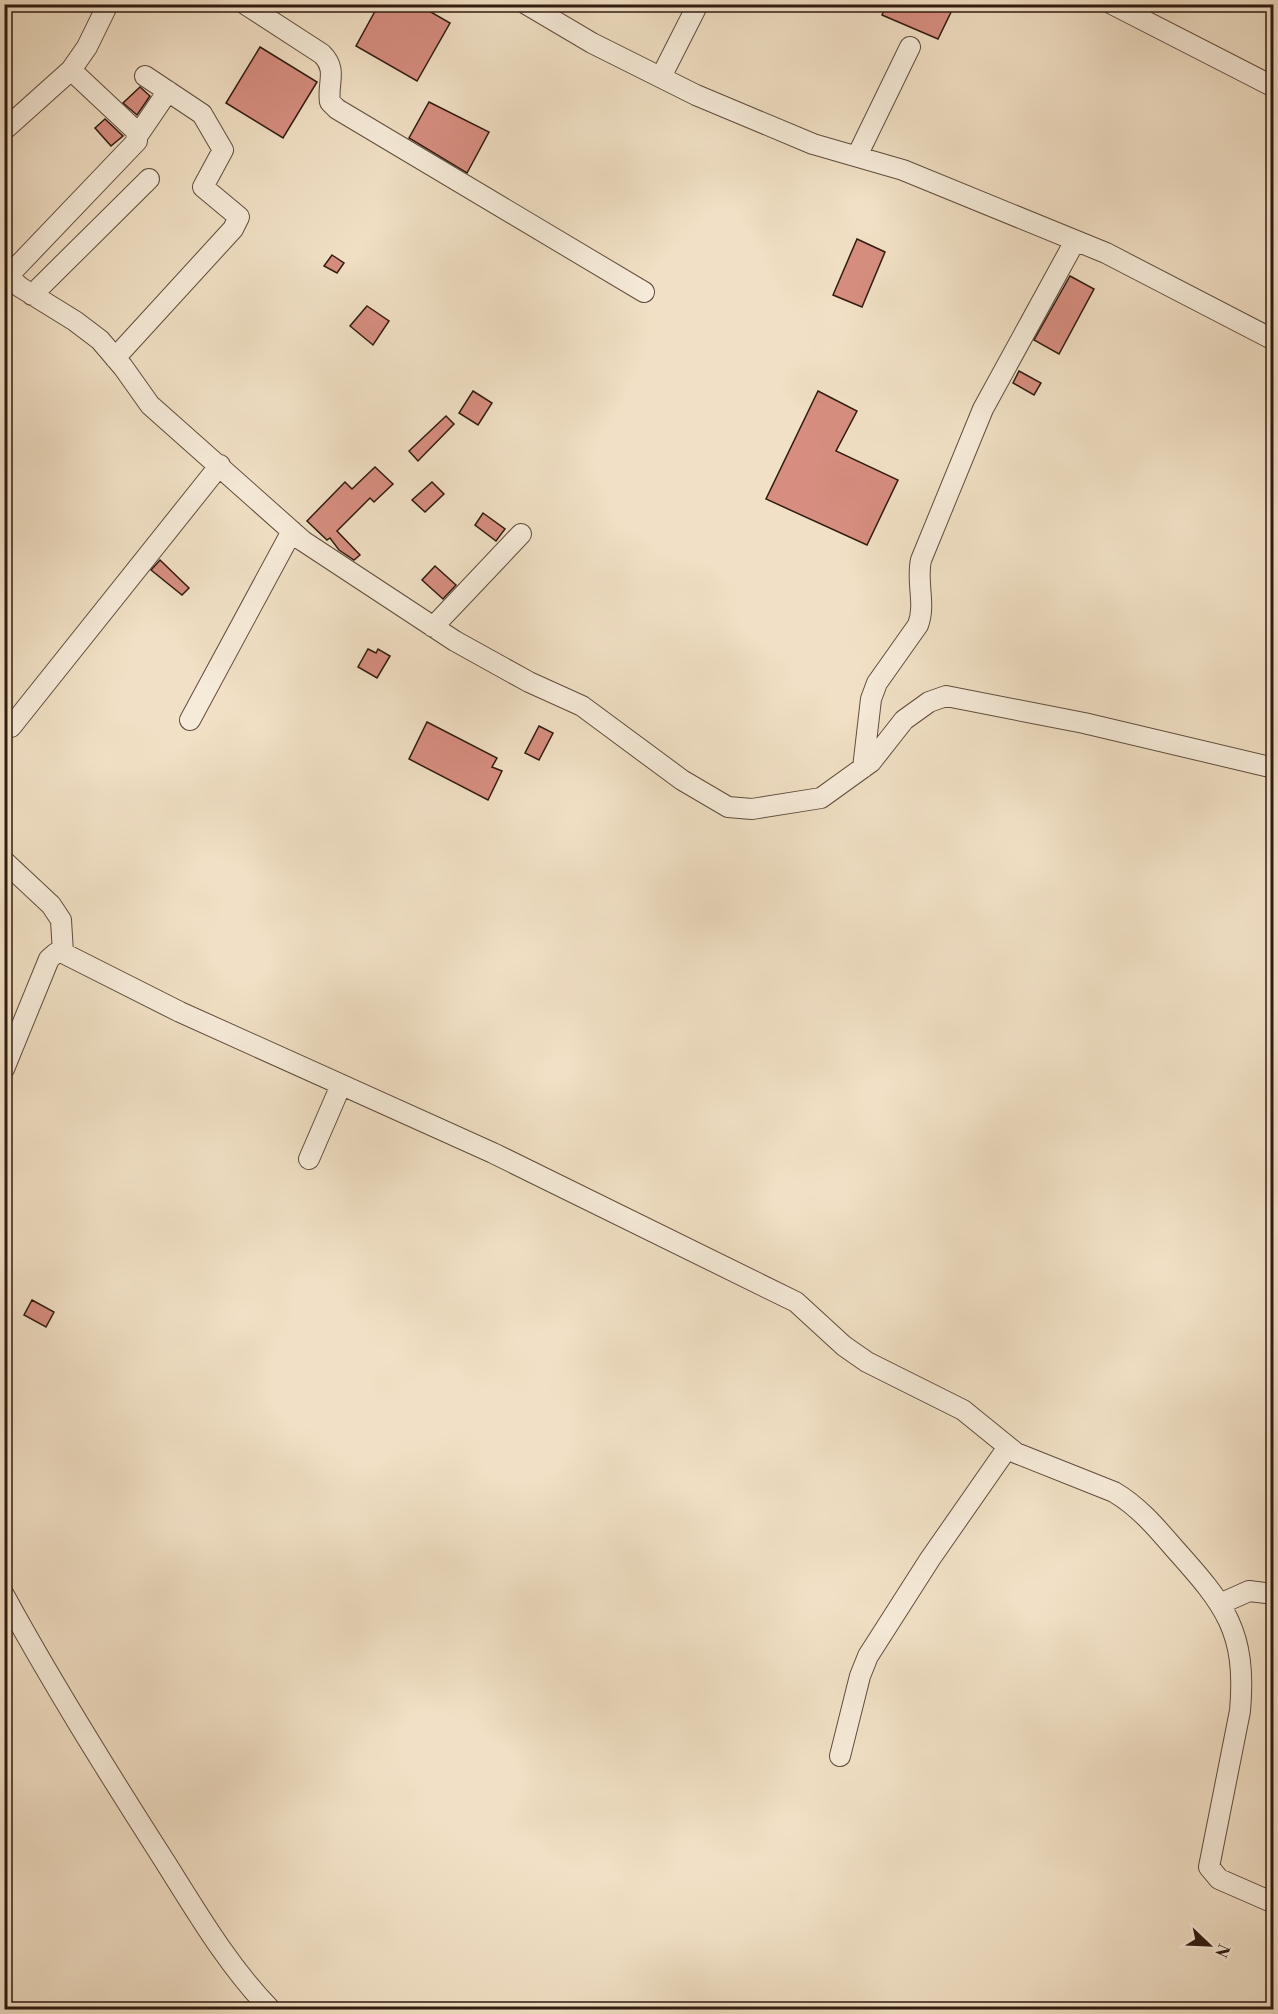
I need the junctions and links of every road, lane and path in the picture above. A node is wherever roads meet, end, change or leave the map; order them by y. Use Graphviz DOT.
graph roads {
  1 [pos="108,4"];
  2 [pos="244,4"];
  3 [pos="526,4"];
  4 [pos="698,4"];
  5 [pos="1113,4"];
  6 [pos="910,47"];
  7 [pos="71,70"];
  8 [pos="145,76"];
  9 [pos="661,77"];
  10 [pos="1274,87"];
  11 [pos="168,91"];
  12 [pos="4,130"];
  13 [pos="138,135"];
  14 [pos="857,156"];
  15 [pos="149,179"];
  16 [pos="1074,241"];
  17 [pos="6,275"];
  18 [pos="644,292"];
  19 [pos="32,294"];
  20 [pos="1274,340"];
  21 [pos="115,357"];
  22 [pos="220,465"];
  23 [pos="292,531"];
  24 [pos="521,534"];
  25 [pos="433,627"];
  26 [pos="190,720"];
  27 [pos="11,728"];
  28 [pos="863,768"];
  29 [pos="1274,768"];
  30 [pos="4,861"];
  31 [pos="63,953"];
  32 [pos="4,1069"];
  33 [pos="341,1084"];
  34 [pos="309,1159"];
  35 [pos="1008,1448"];
  36 [pos="1274,1594"];
  37 [pos="4,1595"];
  38 [pos="1222,1603"];
  39 [pos="840,1756"];
  40 [pos="1274,1903"];
  41 [pos="271,2010"];
  1 -- 7 [label="street"];
  2 -- 18 [label="street"];
  3 -- 9 [label="street"];
  4 -- 9 [label="street"];
  5 -- 10 [label="street"];
  6 -- 14 [label="street"];
  7 -- 12 [label="street"];
  7 -- 13 [label="street"];
  8 -- 11 [label="street"];
  9 -- 14 [label="street"];
  11 -- 13 [label="street"];
  11 -- 21 [label="street"];
  13 -- 17 [label="street"];
  14 -- 16 [label="street"];
  15 -- 19 [label="street"];
  16 -- 20 [label="street"];
  16 -- 28 [label="street"];
  17 -- 19 [label="street"];
  19 -- 21 [label="street"];
  21 -- 22 [label="street"];
  22 -- 23 [label="street"];
  22 -- 27 [label="street"];
  23 -- 25 [label="street"];
  23 -- 26 [label="street"];
  24 -- 25 [label="street"];
  25 -- 28 [label="street"];
  28 -- 29 [label="street"];
  30 -- 31 [label="street"];
  31 -- 32 [label="street"];
  31 -- 33 [label="street"];
  33 -- 34 [label="street"];
  33 -- 35 [label="street"];
  35 -- 38 [label="street"];
  35 -- 39 [label="street"];
  36 -- 38 [label="street"];
  37 -- 41 [label="street"];
  38 -- 40 [label="street"];
}
